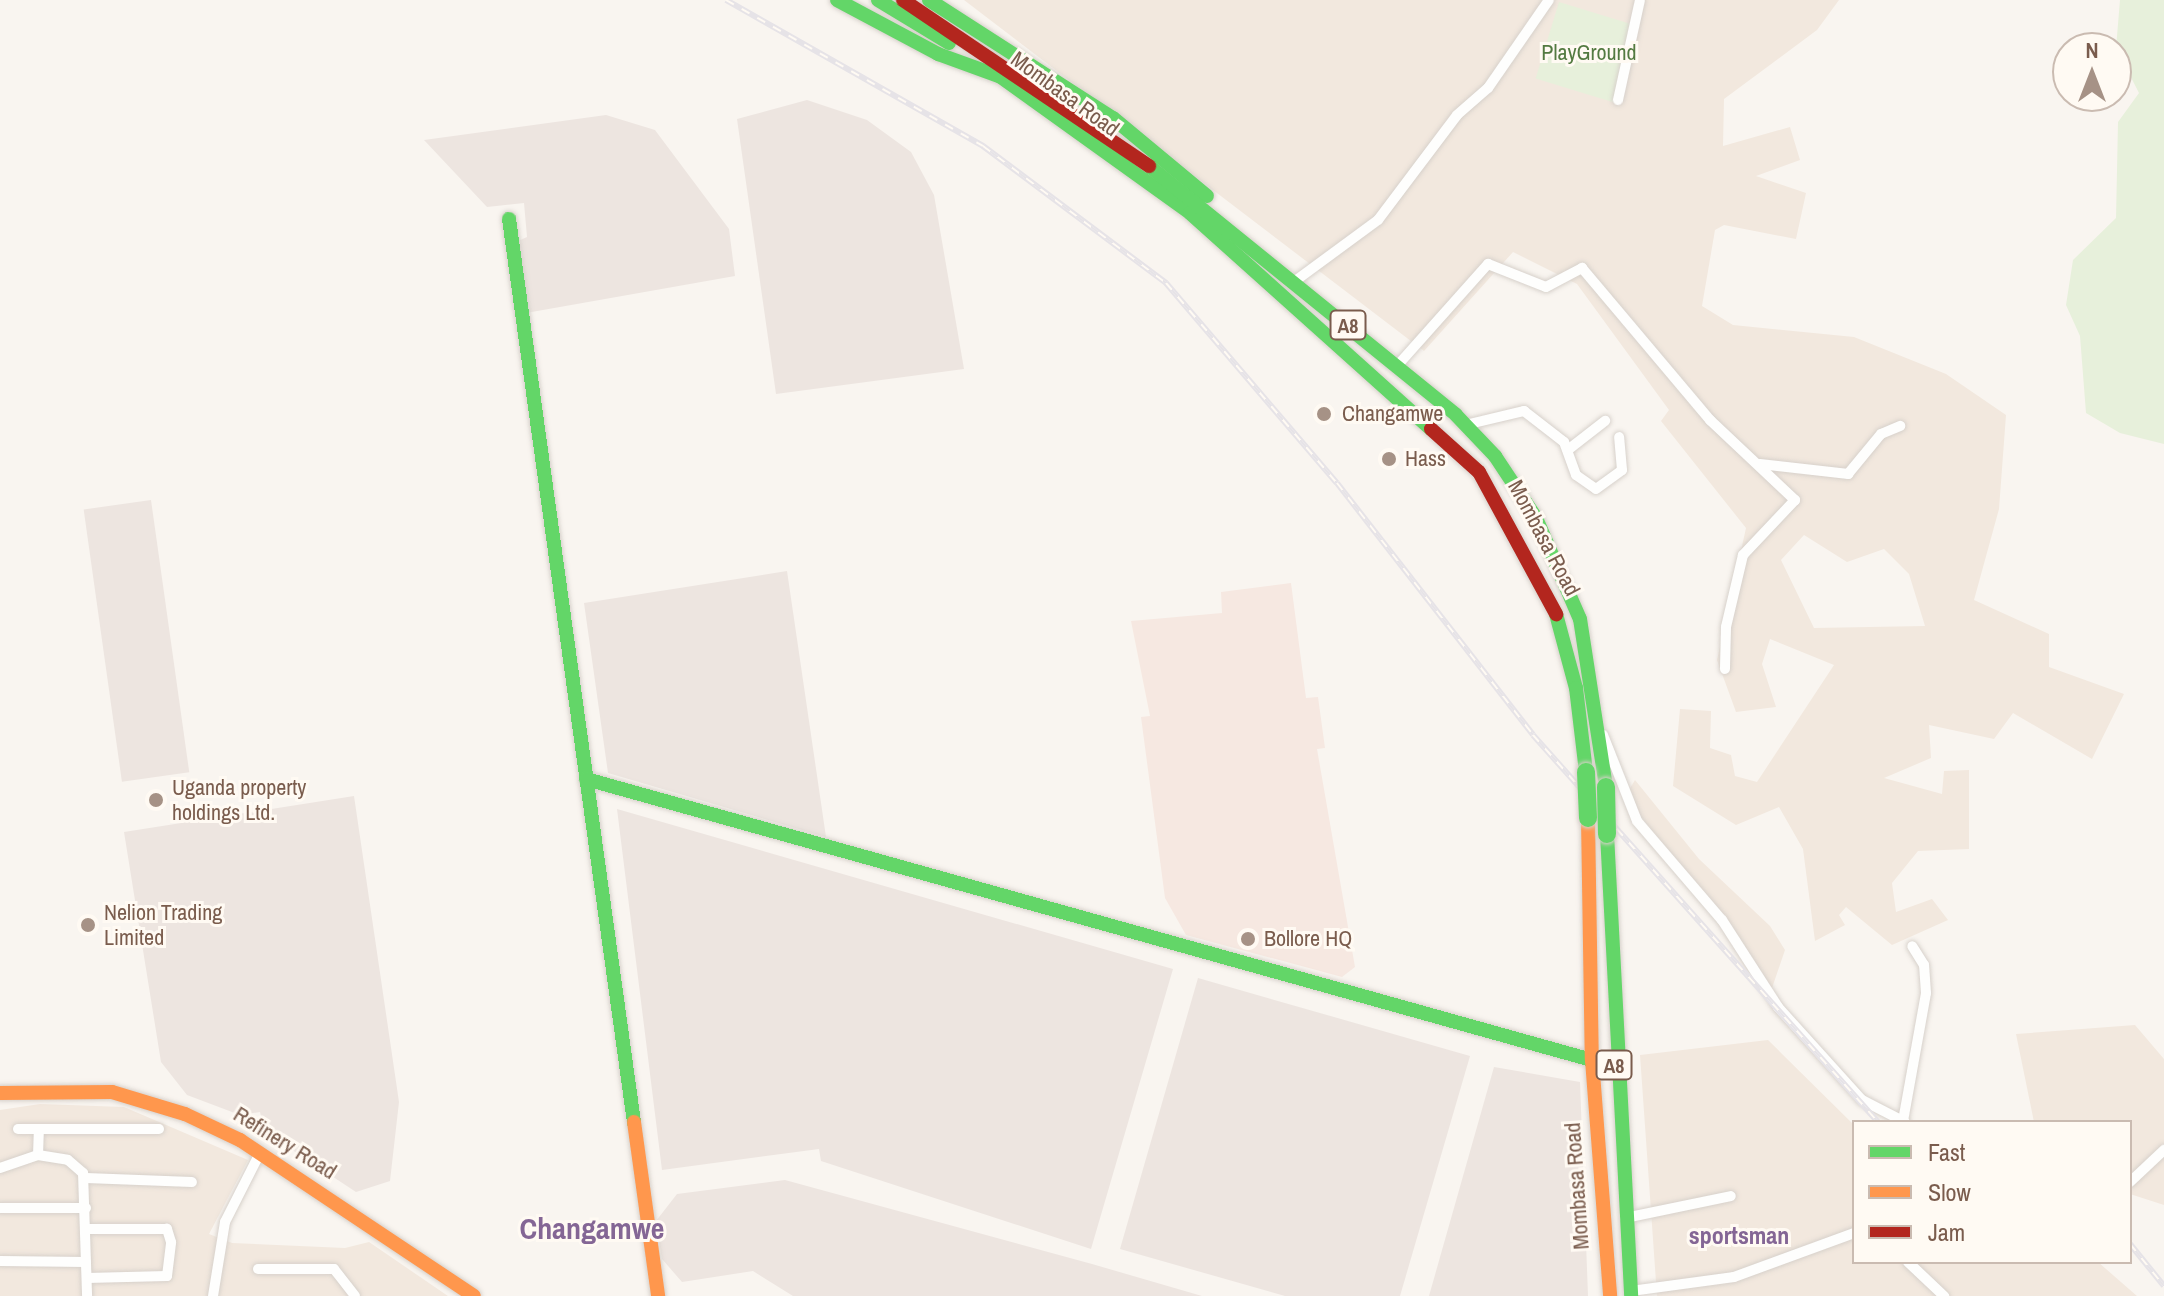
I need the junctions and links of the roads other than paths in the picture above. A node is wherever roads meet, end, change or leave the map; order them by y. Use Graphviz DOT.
graph roads {
  1 [pos="837,0"];
  2 [pos="878,0"];
  3 [pos="903,0"];
  4 [pos="929,0"];
  5 [pos="1549,0"];
  6 [pos="1640,0"];
  7 [pos="1004,78"];
  8 [pos="1618,100"];
  9 [pos="509,219"];
  10 [pos="1269,261"];
  11 [pos="1295,281"];
  12 [pos="1397,366"];
  13 [pos="1605,421"];
  14 [pos="1465,425"];
  15 [pos="1900,426"];
  16 [pos="1619,437"];
  17 [pos="1569,449"];
  18 [pos="1754,463"];
  19 [pos="1725,669"];
  20 [pos="1603,735"];
  21 [pos="586,779"];
  22 [pos="1912,946"];
  23 [pos="1592,1060"];
  24 [pos="0,1093"];
  25 [pos="1900,1120"];
  26 [pos="1904,1120"];
  27 [pos="18,1129"];
  28 [pos="159,1129"];
  29 [pos="39,1130"];
  30 [pos="2164,1150"];
  31 [pos="260,1153"];
  32 [pos="38,1155"];
  33 [pos="3,1161"];
  34 [pos="86,1178"];
  35 [pos="2132,1180"];
  36 [pos="192,1182"];
  37 [pos="1731,1196"];
  38 [pos="0,1208"];
  39 [pos="86,1208"];
  40 [pos="1625,1218"];
  41 [pos="87,1229"];
  42 [pos="1852,1234"];
  43 [pos="0,1261"];
  44 [pos="86,1262"];
  45 [pos="1910,1264"];
  46 [pos="258,1269"];
  47 [pos="87,1278"];
  48 [pos="1631,1294"];
  49 [pos="87,1296"];
  50 [pos="213,1296"];
  51 [pos="355,1296"];
  52 [pos="474,1296"];
  53 [pos="658,1296"];
  54 [pos="1610,1296"];
  55 [pos="1944,1296"];
  1 -- 7 [label="main road"];
  2 -- 7 [label="main road, Mombasa Road / A8"];
  3 -- 10 [label="main road, Mombasa Road / A8"];
  4 -- 10 [label="main road"];
  5 -- 11 [label="street"];
  6 -- 8 [label="street"];
  7 -- 23 [label="main road, Mombasa Road / A8, bridge"];
  9 -- 21 [label="main road"];
  10 -- 11 [label="main road, Mombasa Road / A8"];
  11 -- 12 [label="main road, Mombasa Road / A8"];
  12 -- 14 [label="main road, Mombasa Road / A8"];
  12 -- 18 [label="street"];
  13 -- 17 [label="street"];
  14 -- 17 [label="street"];
  14 -- 20 [label="main road, Mombasa Road / A8"];
  15 -- 18 [label="street"];
  16 -- 17 [label="street"];
  18 -- 19 [label="street"];
  20 -- 25 [label="street"];
  20 -- 40 [label="main road, Mombasa Road / A8, bridge"];
  21 -- 23 [label="main road"];
  21 -- 53 [label="main road"];
  22 -- 26 [label="street"];
  23 -- 54 [label="main road, Mombasa Road / A8"];
  24 -- 31 [label="main road, Refinery Road"];
  27 -- 29 [label="street"];
  28 -- 29 [label="street"];
  29 -- 32 [label="street"];
  30 -- 35 [label="street"];
  31 -- 50 [label="street"];
  31 -- 52 [label="main road, Refinery Road"];
  32 -- 33 [label="street"];
  32 -- 34 [label="street"];
  34 -- 36 [label="street"];
  34 -- 39 [label="street"];
  37 -- 40 [label="street"];
  38 -- 39 [label="street"];
  39 -- 41 [label="street"];
  40 -- 48 [label="main road, Mombasa Road / A8"];
  41 -- 44 [label="street"];
  41 -- 47 [label="street"];
  42 -- 48 [label="street"];
  43 -- 44 [label="street"];
  44 -- 47 [label="street"];
  45 -- 55 [label="street"];
  46 -- 51 [label="street"];
  47 -- 49 [label="street"];
}
